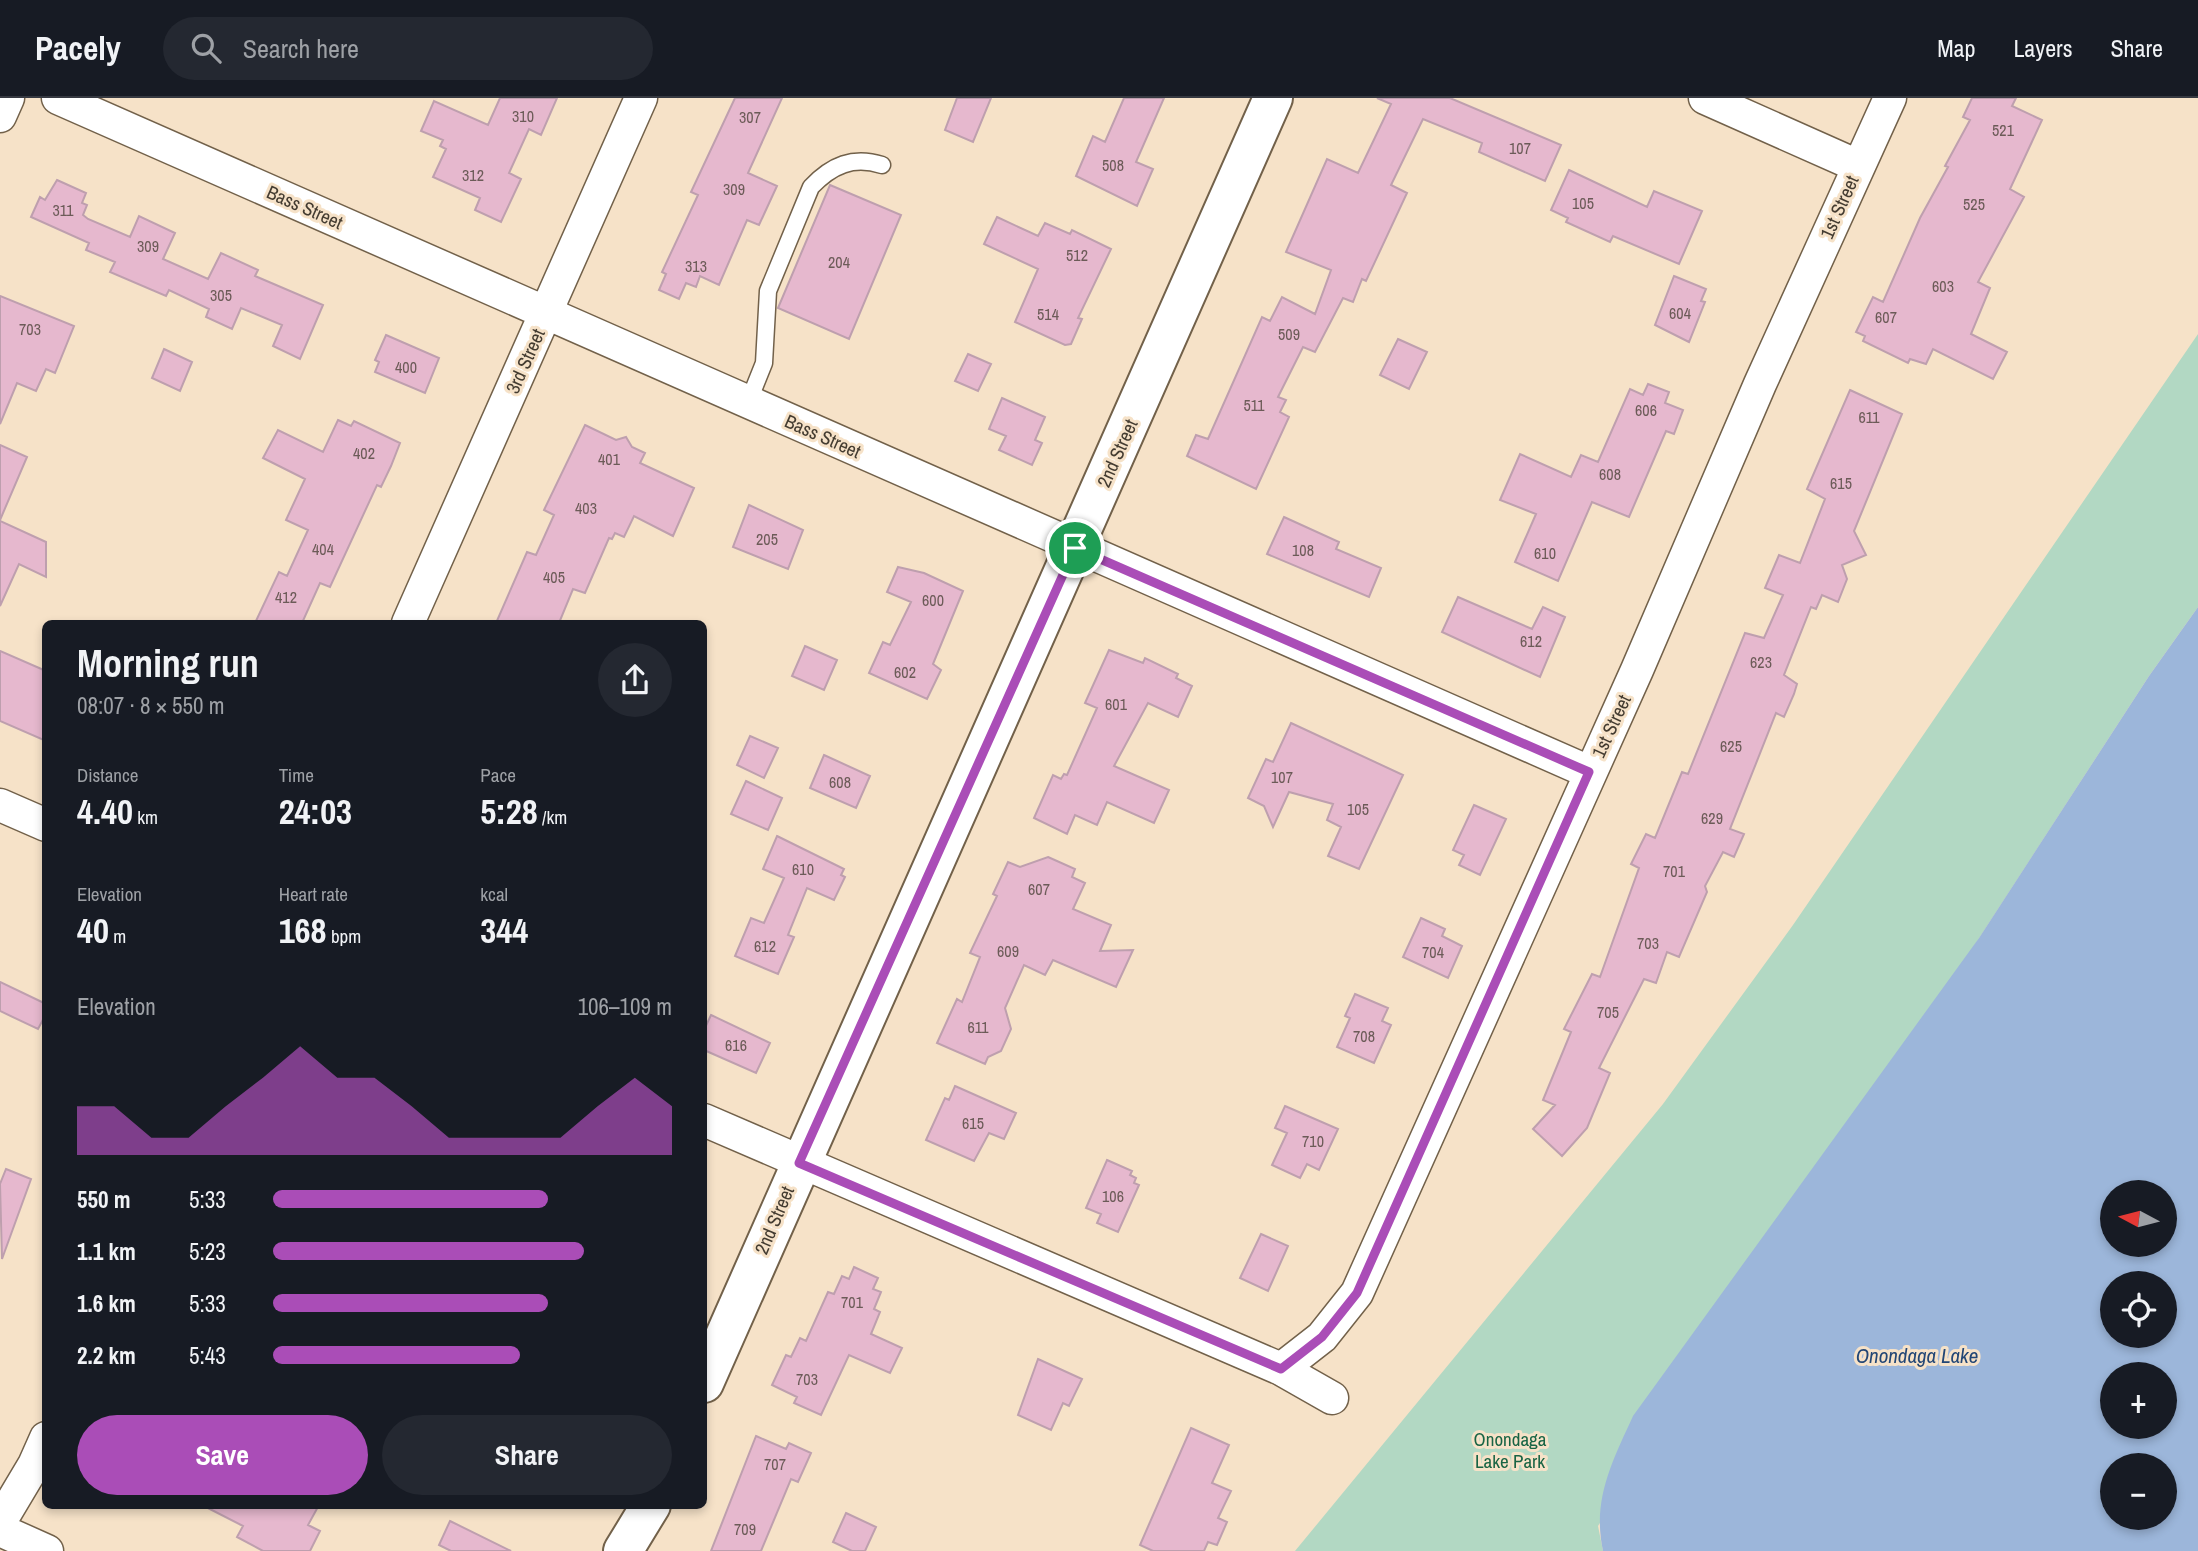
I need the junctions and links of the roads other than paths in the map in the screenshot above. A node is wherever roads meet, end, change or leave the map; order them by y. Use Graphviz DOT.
graph roads {
  1 [pos="8,98"];
  2 [pos="58,98"];
  3 [pos="641,98"];
  4 [pos="1273,98"];
  5 [pos="1705,98"];
  6 [pos="1891,98"];
  7 [pos="0,116"];
  8 [pos="882,165"];
  9 [pos="1858,166"];
  10 [pos="547,314"];
  11 [pos="748,403"];
  12 [pos="1075,548"];
  13 [pos="409,620"];
  14 [pos="1589,772"];
  15 [pos="0,805"];
  16 [pos="42,823"];
  17 [pos="707,1121"];
  18 [pos="799,1163"];
  19 [pos="1281,1369"];
  20 [pos="707,1376"];
  21 [pos="1332,1398"];
  22 [pos="42,1447"];
  23 [pos="649,1509"];
  24 [pos="0,1522"];
  25 [pos="0,1530"];
  26 [pos="47,1551"];
  27 [pos="623,1551"];
  1 -- 7 [label="street"];
  2 -- 10 [label="street, Bass Street"];
  3 -- 10 [label="street, 3rd Street"];
  4 -- 12 [label="main road, 2nd Street"];
  5 -- 9 [label="street"];
  6 -- 9 [label="street, 1st Street"];
  8 -- 11 [label="lane"];
  9 -- 14 [label="street, 1st Street"];
  10 -- 11 [label="street, Bass Street"];
  10 -- 13 [label="street, 3rd Street"];
  11 -- 12 [label="street, Bass Street"];
  12 -- 14 [label="street, Bass Street"];
  12 -- 18 [label="main road, 2nd Street"];
  14 -- 19 [label="street, 1st Street"];
  15 -- 16 [label="street"];
  17 -- 18 [label="street"];
  18 -- 19 [label="street"];
  18 -- 20 [label="main road, 2nd Street"];
  19 -- 21 [label="street"];
  22 -- 24 [label="street"];
  23 -- 27 [label="main road"];
  25 -- 26 [label="street"];
}
